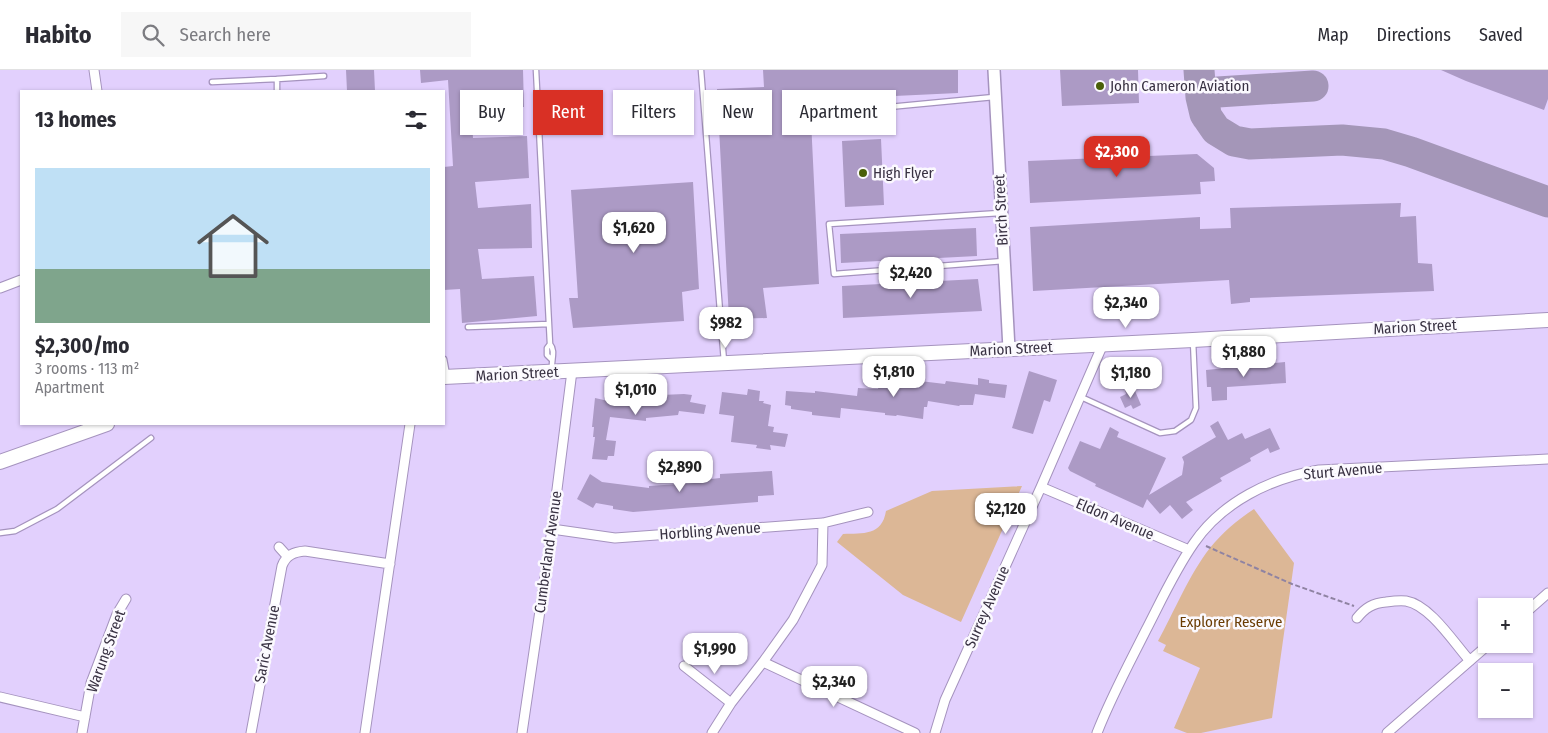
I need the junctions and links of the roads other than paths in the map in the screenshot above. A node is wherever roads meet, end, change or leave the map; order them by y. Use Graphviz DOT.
graph roads {
  1 [pos="94,70"];
  2 [pos="536,70"];
  3 [pos="701,70"];
  4 [pos="994,70"];
  5 [pos="324,76"];
  6 [pos="277,78"];
  7 [pos="212,82"];
  8 [pos="97,90"];
  9 [pos="277,90"];
  10 [pos="995,97"];
  11 [pos="896,106"];
  12 [pos="1002,213"];
  13 [pos="1004,261"];
  14 [pos="20,280"];
  15 [pos="0,288"];
  16 [pos="1548,320"];
  17 [pos="549,324"];
  18 [pos="468,328"];
  19 [pos="1193,340"];
  20 [pos="1103,344"];
  21 [pos="1009,349"];
  22 [pos="724,364"];
  23 [pos="551,365"];
  24 [pos="572,371"];
  25 [pos="445,377"];
  26 [pos="1081,398"];
  27 [pos="104,425"];
  28 [pos="410,425"];
  29 [pos="151,438"];
  30 [pos="1548,459"];
  31 [pos="0,462"];
  32 [pos="1041,487"];
  33 [pos="868,512"];
  34 [pos="822,523"];
  35 [pos="552,530"];
  36 [pos="0,533"];
  37 [pos="279,547"];
  38 [pos="1189,550"];
  39 [pos="288,557"];
  40 [pos="390,564"];
  41 [pos="1548,593"];
  42 [pos="126,599"];
  43 [pos="1533,606"];
  44 [pos="1357,618"];
  45 [pos="1479,653"];
  46 [pos="1470,661"];
  47 [pos="763,662"];
  48 [pos="684,666"];
  49 [pos="0,697"];
  50 [pos="731,702"];
  51 [pos="85,717"];
  52 [pos="82,733"];
  53 [pos="251,733"];
  54 [pos="365,733"];
  55 [pos="522,733"];
  56 [pos="712,733"];
  57 [pos="915,733"];
  58 [pos="935,733"];
  59 [pos="1097,733"];
  60 [pos="1387,733"];
  1 -- 8 [label="street"];
  2 -- 17 [label="lane"];
  3 -- 22 [label="lane"];
  4 -- 10 [label="street, Birch Street"];
  5 -- 6 [label="lane"];
  6 -- 7 [label="lane"];
  6 -- 9 [label="lane"];
  10 -- 11 [label="lane"];
  10 -- 12 [label="street, Birch Street"];
  12 -- 13 [label="street, Birch Street"];
  12 -- 13 [label="lane"];
  13 -- 21 [label="street, Birch Street"];
  14 -- 15 [label="street"];
  16 -- 19 [label="main road, Marion Street"];
  17 -- 18 [label="lane"];
  17 -- 23 [label="lane"];
  19 -- 20 [label="main road, Marion Street"];
  19 -- 26 [label="lane"];
  20 -- 21 [label="main road, Marion Street"];
  20 -- 26 [label="street, Surrey Avenue"];
  21 -- 22 [label="main road, Marion Street"];
  22 -- 24 [label="main road, Marion Street"];
  23 -- 24 [label="main road, Marion Street"];
  23 -- 25 [label="main road, Marion Street"];
  24 -- 35 [label="street, Cumberland Avenue"];
  26 -- 32 [label="street, Surrey Avenue"];
  27 -- 31 [label="main road"];
  28 -- 40 [label="street"];
  29 -- 36 [label="lane"];
  30 -- 38 [label="street, Sturt Avenue"];
  32 -- 38 [label="street, Eldon Avenue"];
  32 -- 58 [label="street, Surrey Avenue"];
  33 -- 34 [label="street, Horbling Avenue"];
  34 -- 35 [label="street, Horbling Avenue"];
  34 -- 47 [label="street"];
  35 -- 55 [label="street, Cumberland Avenue"];
  37 -- 39 [label="street"];
  38 -- 59 [label="street, Sturt Avenue"];
  39 -- 40 [label="street"];
  39 -- 53 [label="street, Saric Avenue"];
  40 -- 54 [label="street"];
  41 -- 43 [label="street"];
  42 -- 51 [label="street, Warung Street"];
  44 -- 46 [label="street"];
  45 -- 46 [label="street"];
  46 -- 60 [label="street"];
  47 -- 50 [label="street"];
  47 -- 57 [label="street"];
  48 -- 50 [label="street"];
  49 -- 51 [label="street"];
  50 -- 56 [label="street"];
  51 -- 52 [label="street, Warung Street"];
}
